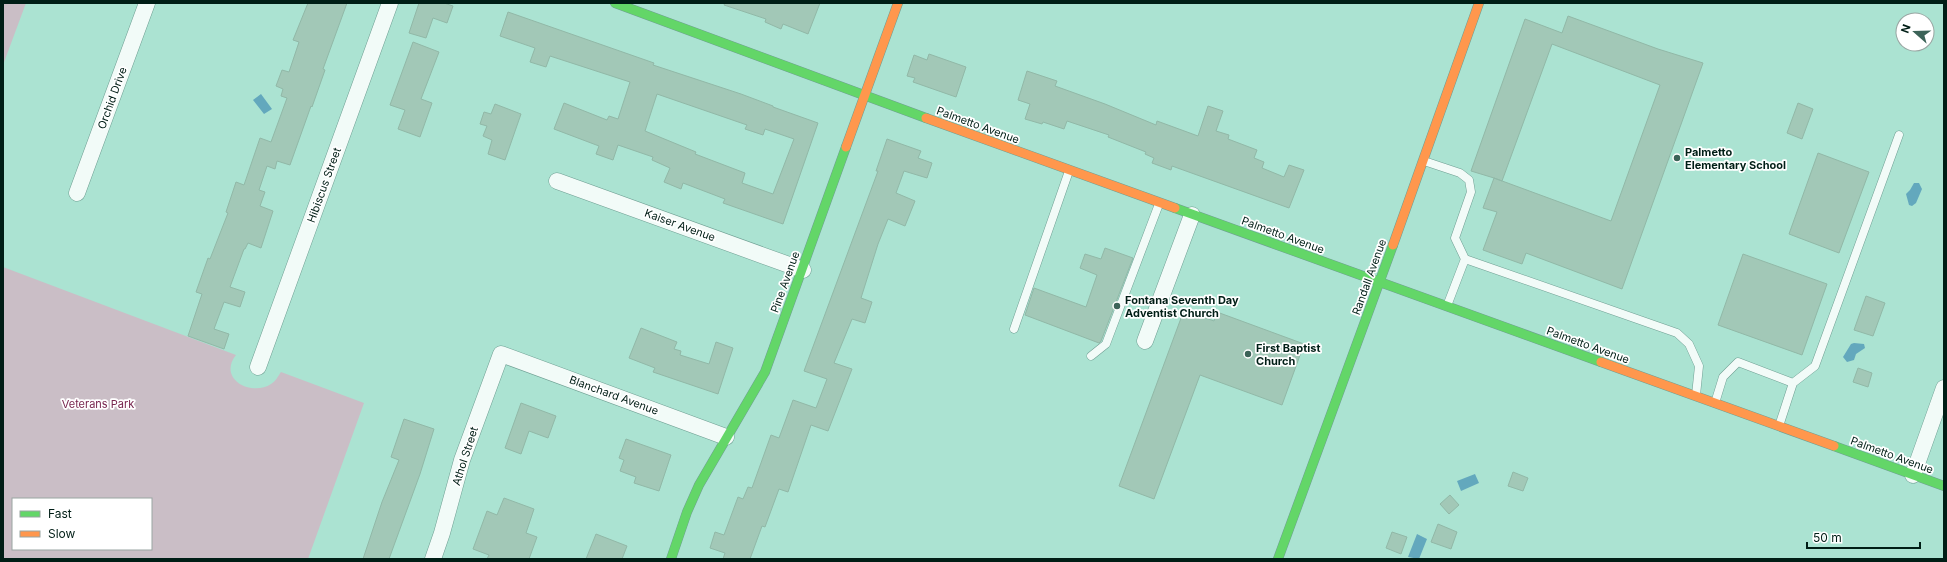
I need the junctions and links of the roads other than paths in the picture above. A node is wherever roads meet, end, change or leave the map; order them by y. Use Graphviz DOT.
graph roads {
  1 [pos="147,3"];
  2 [pos="390,3"];
  3 [pos="615,3"];
  4 [pos="898,3"];
  5 [pos="1479,3"];
  6 [pos="864,96"];
  7 [pos="1898,135"];
  8 [pos="1423,160"];
  9 [pos="1069,170"];
  10 [pos="557,181"];
  11 [pos="76,193"];
  12 [pos="1159,203"];
  13 [pos="1192,215"];
  14 [pos="1465,258"];
  15 [pos="803,270"];
  16 [pos="1380,282"];
  17 [pos="1447,306"];
  18 [pos="1014,329"];
  19 [pos="1145,341"];
  20 [pos="501,354"];
  21 [pos="1091,356"];
  22 [pos="258,366"];
  23 [pos="1793,383"];
  24 [pos="1944,388"];
  25 [pos="1695,396"];
  26 [pos="1714,403"];
  27 [pos="1779,426"];
  28 [pos="726,437"];
  29 [pos="1913,475"];
  30 [pos="1944,486"];
  31 [pos="433,559"];
  32 [pos="671,559"];
  33 [pos="1278,559"];
  1 -- 11 [label="street, Orchid Drive"];
  2 -- 22 [label="street, Hibiscus Street"];
  3 -- 6 [label="street, Palmetto Avenue"];
  4 -- 6 [label="street, Pine Avenue"];
  5 -- 8 [label="street, Randall Avenue"];
  6 -- 9 [label="street, Palmetto Avenue"];
  6 -- 15 [label="street, Pine Avenue"];
  7 -- 23 [label="lane"];
  8 -- 14 [label="lane"];
  8 -- 16 [label="street, Randall Avenue"];
  9 -- 12 [label="street, Palmetto Avenue"];
  9 -- 18 [label="lane"];
  10 -- 15 [label="street, Kaiser Avenue"];
  12 -- 13 [label="street, Palmetto Avenue"];
  12 -- 21 [label="lane"];
  13 -- 16 [label="street, Palmetto Avenue"];
  13 -- 19 [label="street"];
  14 -- 17 [label="lane"];
  14 -- 25 [label="lane"];
  15 -- 28 [label="street, Pine Avenue"];
  16 -- 17 [label="street, Palmetto Avenue"];
  16 -- 33 [label="street, Randall Avenue"];
  17 -- 25 [label="street, Palmetto Avenue"];
  20 -- 28 [label="street, Blanchard Avenue"];
  20 -- 31 [label="street, Athol Street"];
  23 -- 26 [label="lane"];
  23 -- 27 [label="lane"];
  24 -- 29 [label="street"];
  25 -- 26 [label="street, Palmetto Avenue"];
  26 -- 27 [label="street, Palmetto Avenue"];
  27 -- 29 [label="street, Palmetto Avenue"];
  28 -- 32 [label="street, Pine Avenue"];
  29 -- 30 [label="street, Palmetto Avenue"];
}
